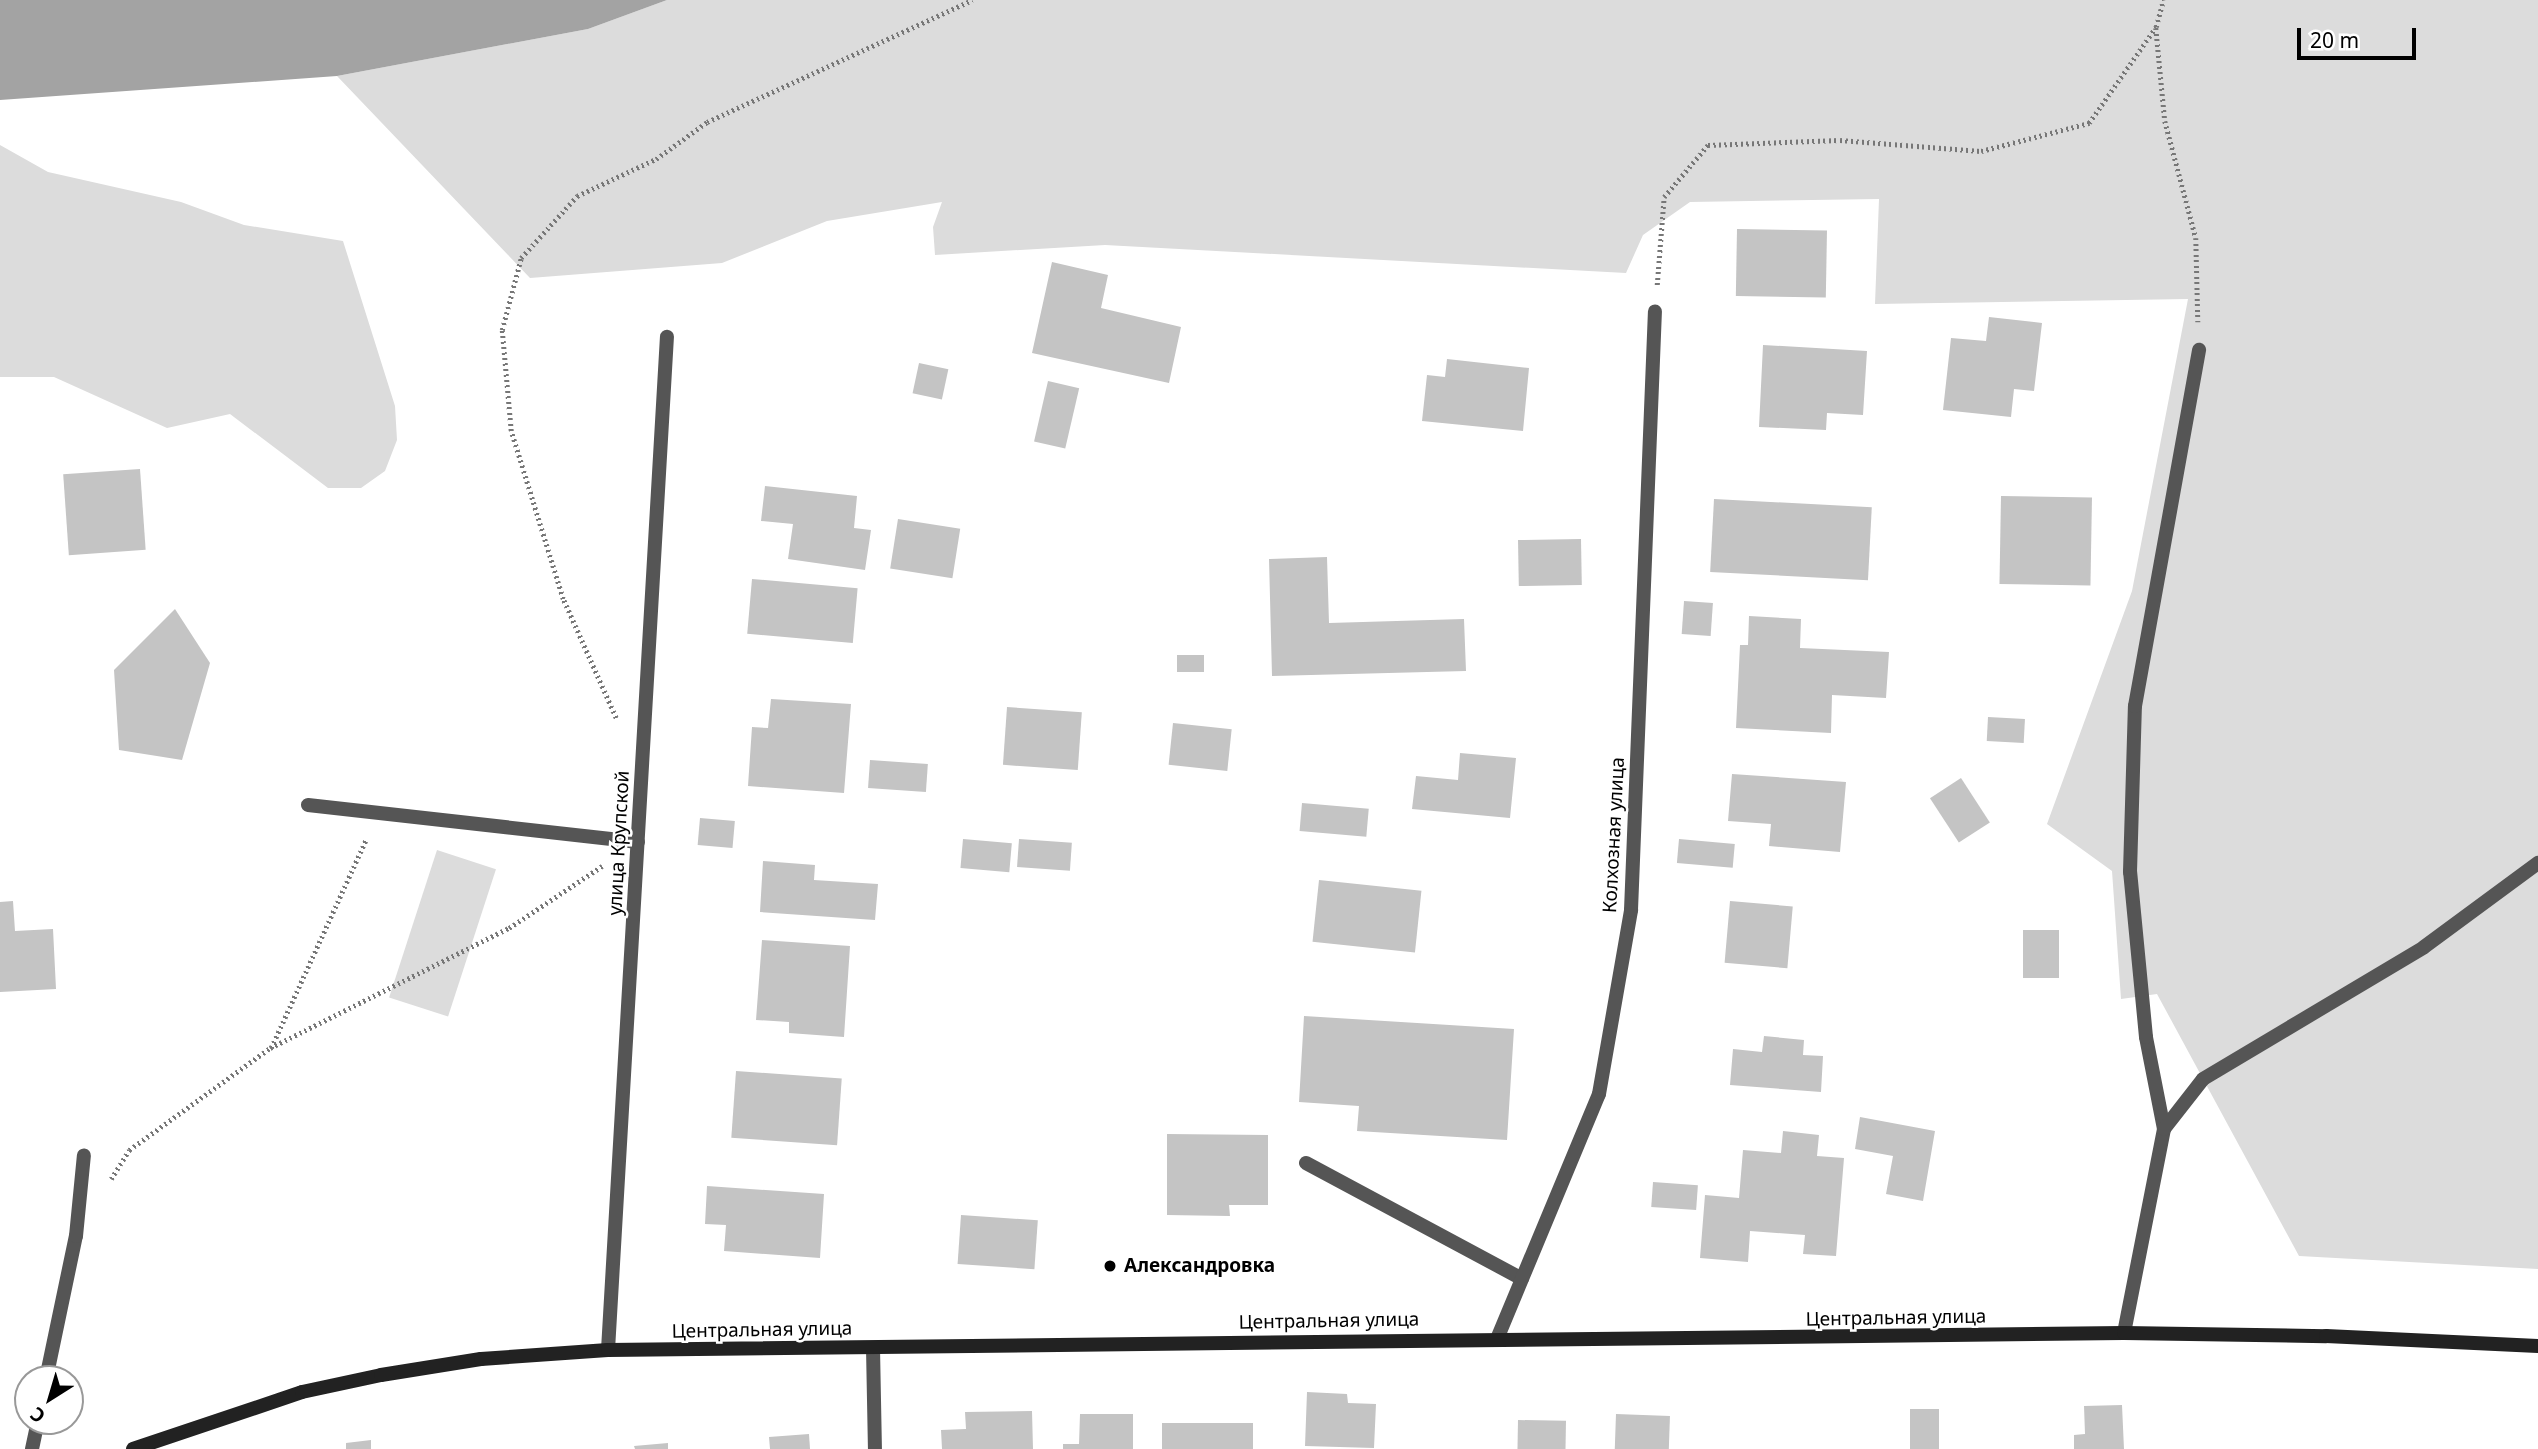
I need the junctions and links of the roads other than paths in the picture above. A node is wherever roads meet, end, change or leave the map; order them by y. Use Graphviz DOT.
graph roads {
  1 [pos="1655,311"];
  2 [pos="667,337"];
  3 [pos="2199,350"];
  4 [pos="307,805"];
  5 [pos="638,842"];
  6 [pos="2538,863"];
  7 [pos="2164,1129"];
  8 [pos="84,1155"];
  9 [pos="1306,1164"];
  10 [pos="1522,1279"];
  11 [pos="2124,1333"];
  12 [pos="1497,1339"];
  13 [pos="2538,1346"];
  14 [pos="873,1348"];
  15 [pos="608,1350"];
  16 [pos="50,1365"];
  17 [pos="133,1449"];
  18 [pos="875,1449"];
  1 -- 10 [label="street, Колхозная улица"];
  2 -- 5 [label="street, улица Крупской"];
  3 -- 7 [label="street"];
  4 -- 5 [label="street"];
  5 -- 15 [label="street, улица Крупской"];
  6 -- 7 [label="street"];
  7 -- 11 [label="street"];
  8 -- 16 [label="street"];
  9 -- 10 [label="street"];
  10 -- 12 [label="street, Колхозная улица"];
  11 -- 12 [label="main road, Центральная улица"];
  11 -- 13 [label="main road, Центральная улица"];
  12 -- 14 [label="main road, Центральная улица"];
  14 -- 15 [label="main road, Центральная улица"];
  14 -- 18 [label="street"];
  15 -- 17 [label="main road, Центральная улица"];
}
